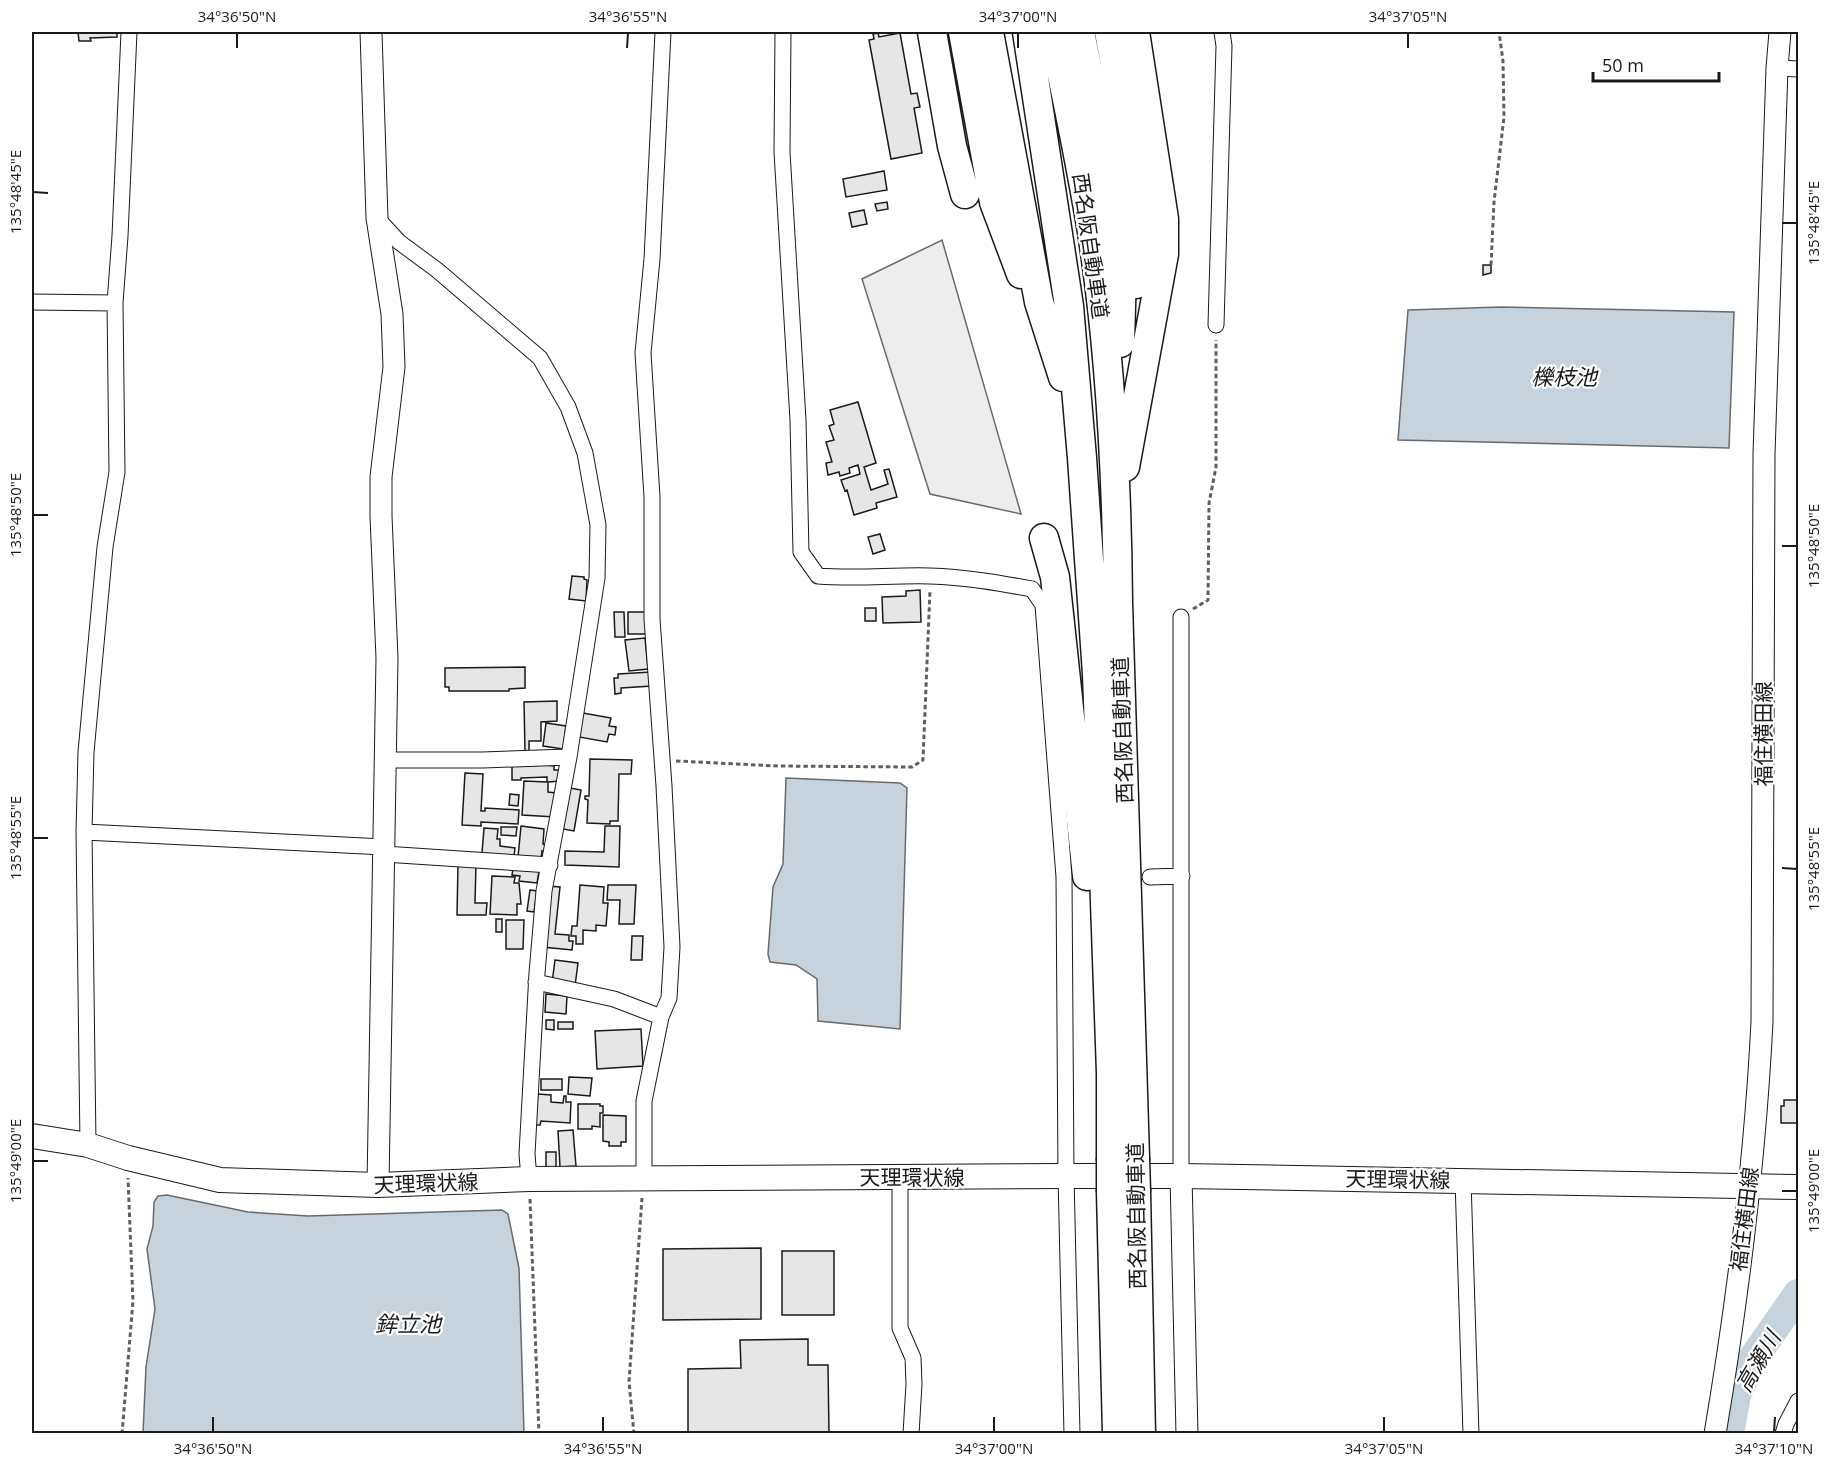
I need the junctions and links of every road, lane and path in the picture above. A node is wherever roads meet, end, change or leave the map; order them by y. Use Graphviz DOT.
graph roads {
  1 [pos="129,32"];
  2 [pos="371,32"];
  3 [pos="663,32"];
  4 [pos="783,32"];
  5 [pos="932,32"];
  6 [pos="946,32"];
  7 [pos="963,32"];
  8 [pos="974,32"];
  9 [pos="989,32"];
  10 [pos="1003,32"];
  11 [pos="1015,32"];
  12 [pos="1027,32"];
  13 [pos="1053,32"];
  14 [pos="1068,32"];
  15 [pos="1080,32"];
  16 [pos="1096,32"];
  17 [pos="1109,32"];
  18 [pos="1122,32"];
  19 [pos="1136,32"];
  20 [pos="1222,32"];
  21 [pos="1499,32"];
  22 [pos="1780,32"];
  23 [pos="1777,68"];
  24 [pos="1798,69"];
  25 [pos="377,218"];
  26 [pos="1491,265"];
  27 [pos="1028,295"];
  28 [pos="32,302"];
  29 [pos="115,303"];
  30 [pos="1216,325"];
  31 [pos="1060,368"];
  32 [pos="1082,458"];
  33 [pos="1117,510"];
  34 [pos="1044,538"];
  35 [pos="931,576"];
  36 [pos="1181,617"];
  37 [pos="569,757"];
  38 [pos="386,760"];
  39 [pos="662,760"];
  40 [pos="84,832"];
  41 [pos="384,850"];
  42 [pos="550,865"];
  43 [pos="1182,876"];
  44 [pos="1150,877"];
  45 [pos="536,982"];
  46 [pos="661,1017"];
  47 [pos="1111,1073"];
  48 [pos="32,1136"];
  49 [pos="88,1145"];
  50 [pos="128,1158"];
  51 [pos="1123,1158"];
  52 [pos="1066,1176"];
  53 [pos="1181,1176"];
  54 [pos="900,1177"];
  55 [pos="529,1179"];
  56 [pos="644,1179"];
  57 [pos="1463,1180"];
  58 [pos="378,1185"];
  59 [pos="1749,1186"];
  60 [pos="1798,1187"];
  61 [pos="1124,1192"];
  62 [pos="1798,1401"];
  63 [pos="122,1434"];
  64 [pos="539,1434"];
  65 [pos="634,1434"];
  66 [pos="912,1434"];
  67 [pos="1072,1434"];
  68 [pos="1117,1434"];
  69 [pos="1141,1434"];
  70 [pos="1187,1434"];
  71 [pos="1471,1434"];
  72 [pos="1715,1434"];
  73 [pos="1783,1434"];
  1 -- 29 [label="street"];
  2 -- 25 [label="street"];
  3 -- 39 [label="street"];
  4 -- 35 [label="street"];
  5 -- 6 [label="highway"];
  7 -- 27 [label="highway"];
  8 -- 27 [label="highway"];
  9 -- 31 [label="highway"];
  10 -- 32 [label="highway"];
  11 -- 32 [label="highway"];
  12 -- 32 [label="highway, 西名阪自動車道"];
  13 -- 33 [label="highway, 西名阪自動車道"];
  14 -- 33 [label="highway"];
  15 -- 33 [label="highway"];
  16 -- 33 [label="highway"];
  17 -- 33 [label="highway"];
  18 -- 33 [label="highway"];
  19 -- 33 [label="highway"];
  20 -- 30 [label="street"];
  21 -- 26 [label="path"];
  22 -- 23 [label="street, 福住横田線"];
  23 -- 24 [label="street"];
  23 -- 59 [label="street, 福住横田線"];
  25 -- 37 [label="street"];
  25 -- 38 [label="street"];
  27 -- 31 [label="highway"];
  28 -- 29 [label="street"];
  29 -- 40 [label="street"];
  30 -- 36 [label="path"];
  31 -- 32 [label="highway"];
  32 -- 47 [label="highway, 西名阪自動車道"];
  33 -- 51 [label="highway, 西名阪自動車道"];
  34 -- 47 [label="highway"];
  35 -- 39 [label="path"];
  35 -- 52 [label="street"];
  36 -- 43 [label="street"];
  37 -- 38 [label="street"];
  37 -- 42 [label="street"];
  38 -- 41 [label="street"];
  39 -- 46 [label="street"];
  40 -- 41 [label="street"];
  40 -- 49 [label="street"];
  41 -- 42 [label="street"];
  41 -- 58 [label="street"];
  42 -- 45 [label="street"];
  43 -- 44 [label="street"];
  43 -- 53 [label="street"];
  45 -- 46 [label="street"];
  45 -- 55 [label="street"];
  46 -- 56 [label="street"];
  47 -- 51 [label="highway, 西名阪自動車道"];
  48 -- 49 [label="main road, 天理環状線"];
  49 -- 50 [label="main road, 天理環状線"];
  50 -- 58 [label="main road, 天理環状線"];
  50 -- 63 [label="path"];
  51 -- 61 [label="highway, 西名阪自動車道, bridge"];
  52 -- 53 [label="main road, 天理環状線"];
  52 -- 54 [label="main road, 天理環状線"];
  52 -- 67 [label="street"];
  53 -- 57 [label="main road, 天理環状線"];
  53 -- 70 [label="street"];
  54 -- 56 [label="main road, 天理環状線"];
  54 -- 66 [label="street"];
  55 -- 56 [label="main road, 天理環状線"];
  55 -- 58 [label="main road, 天理環状線"];
  55 -- 64 [label="path"];
  56 -- 65 [label="path"];
  57 -- 59 [label="main road, 天理環状線"];
  57 -- 71 [label="street"];
  59 -- 60 [label="main road, 天理環状線"];
  59 -- 72 [label="street, 福住横田線"];
  61 -- 68 [label="highway, 西名阪自動車道"];
  61 -- 69 [label="highway, 西名阪自動車道"];
  62 -- 73 [label="street"];
}
